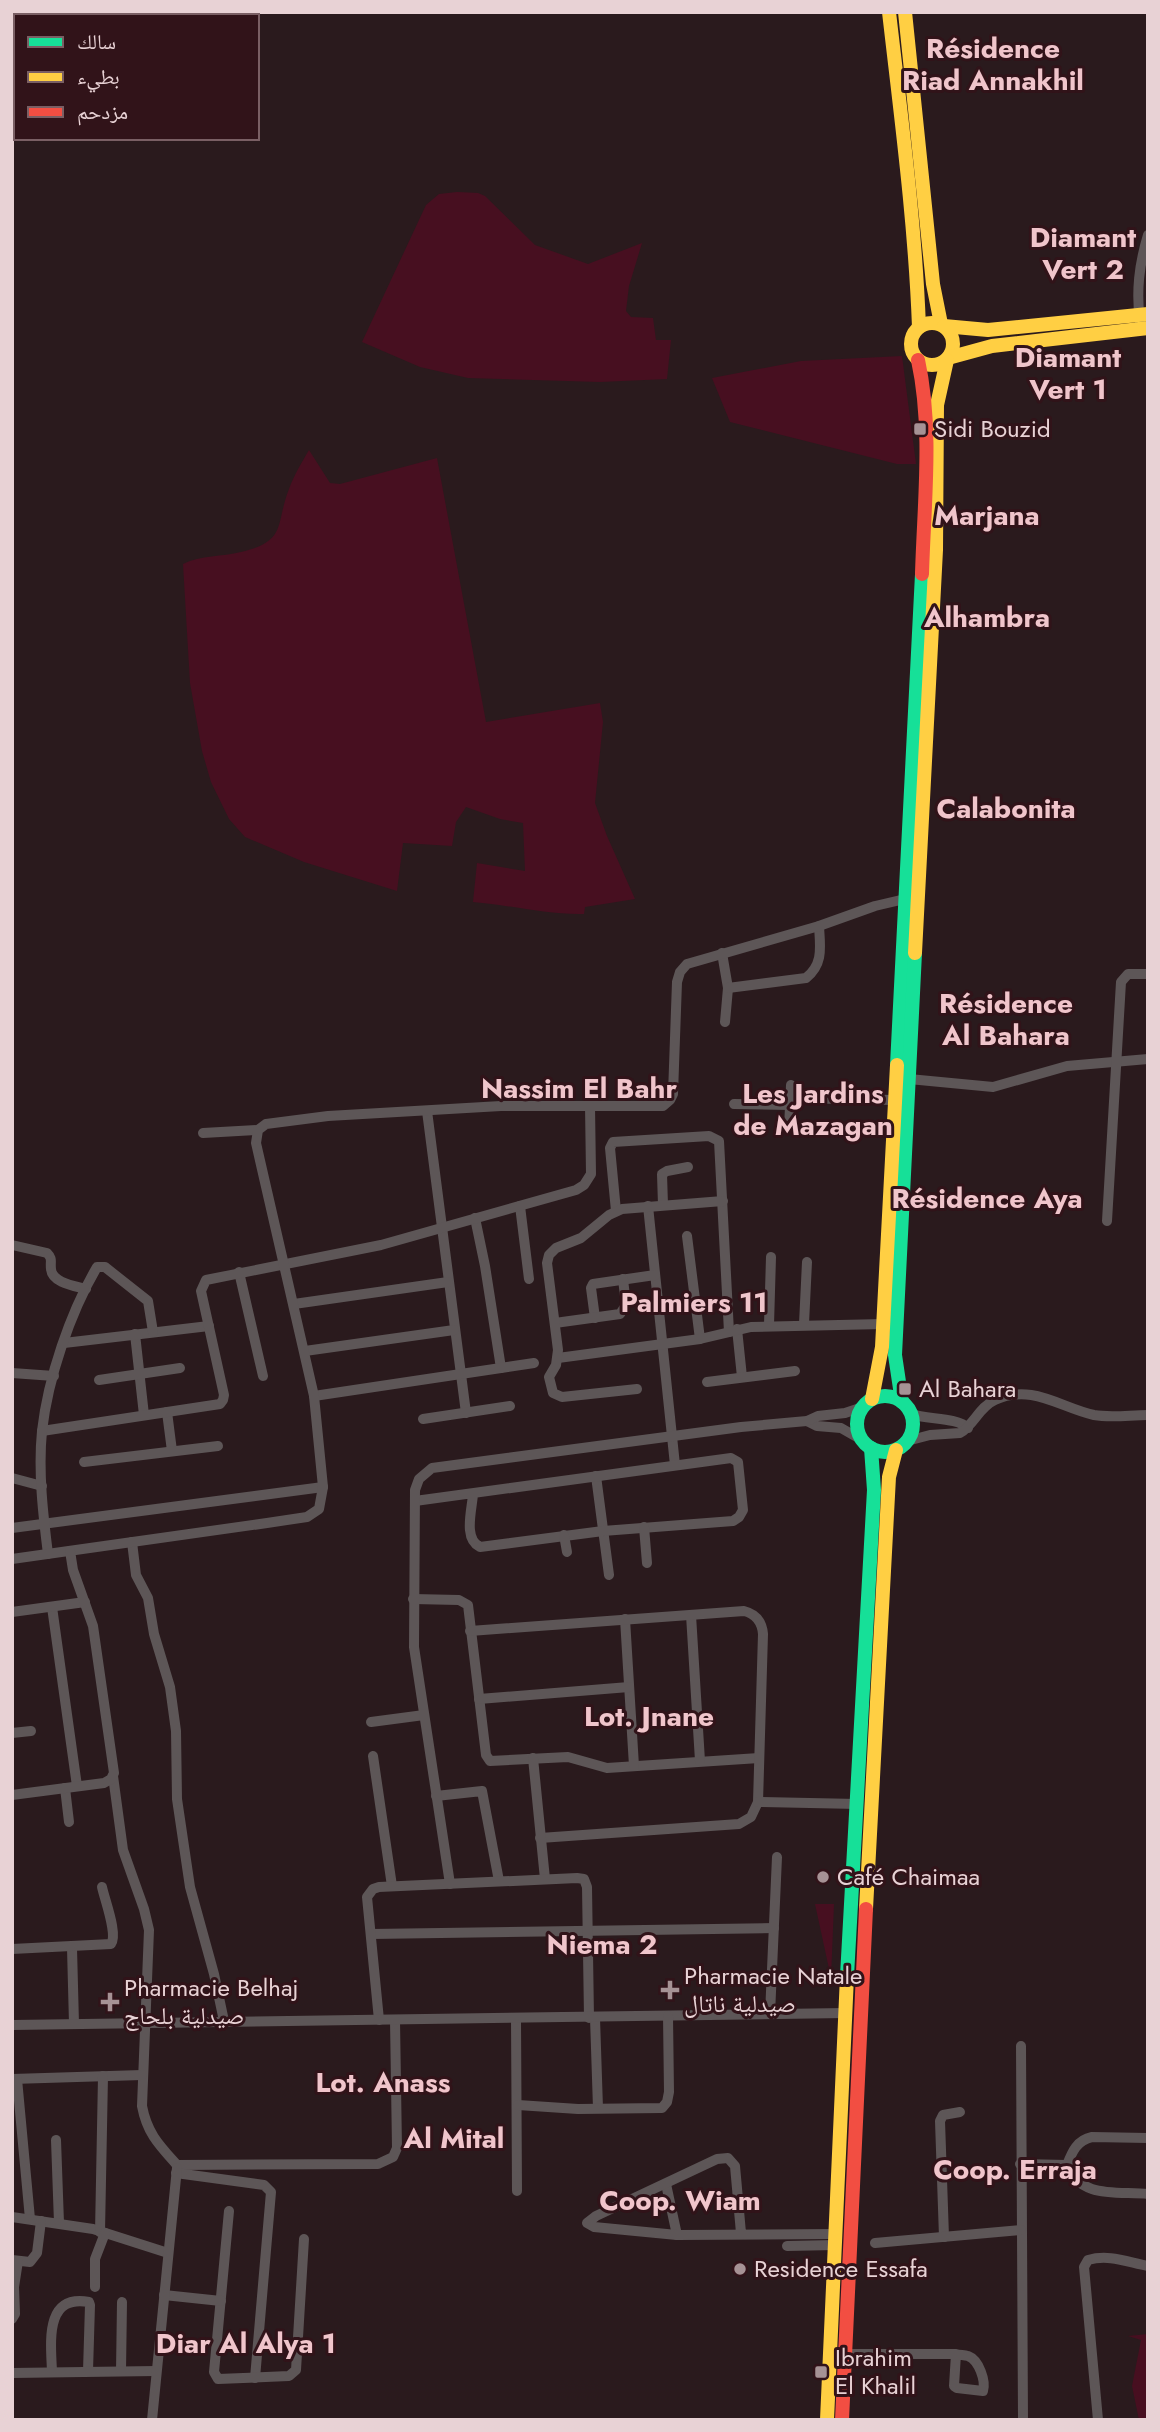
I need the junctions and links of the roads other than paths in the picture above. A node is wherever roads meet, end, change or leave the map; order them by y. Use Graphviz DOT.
graph roads {
  1 [pos="889,12"];
  2 [pos="905,12"];
  3 [pos="1148,235"];
  4 [pos="1144,322"];
  5 [pos="943,325"];
  6 [pos="919,327"];
  7 [pos="947,359"];
  8 [pos="918,360"];
  9 [pos="905,899"];
  10 [pos="819,926"];
  11 [pos="722,953"];
  12 [pos="1148,974"];
  13 [pos="728,988"];
  14 [pos="725,1022"];
  15 [pos="1148,1059"];
  16 [pos="1117,1061"];
  17 [pos="909,1079"];
  18 [pos="791,1085"];
  19 [pos="894,1100"];
  20 [pos="790,1101"];
  21 [pos="734,1104"];
  22 [pos="590,1106"];
  23 [pos="427,1111"];
  24 [pos="789,1128"];
  25 [pos="258,1130"];
  26 [pos="203,1133"];
  27 [pos="688,1167"];
  28 [pos="723,1201"];
  29 [pos="663,1205"];
  30 [pos="520,1206"];
  31 [pos="648,1206"];
  32 [pos="616,1211"];
  33 [pos="475,1218"];
  34 [pos="1107,1221"];
  35 [pos="441,1228"];
  36 [pos="687,1236"];
  37 [pos="12,1245"];
  38 [pos="771,1257"];
  39 [pos="807,1262"];
  40 [pos="285,1264"];
  41 [pos="239,1272"];
  42 [pos="655,1275"];
  43 [pos="529,1279"];
  44 [pos="623,1279"];
  45 [pos="448,1282"];
  46 [pos="86,1289"];
  47 [pos="294,1304"];
  48 [pos="595,1318"];
  49 [pos="555,1323"];
  50 [pos="804,1324"];
  51 [pos="883,1324"];
  52 [pos="209,1325"];
  53 [pos="769,1325"];
  54 [pos="454,1329"];
  55 [pos="733,1331"];
  56 [pos="153,1332"];
  57 [pos="135,1335"];
  58 [pos="700,1339"];
  59 [pos="64,1343"];
  60 [pos="662,1344"];
  61 [pos="305,1351"];
  62 [pos="558,1359"];
  63 [pos="534,1363"];
  64 [pos="501,1367"];
  65 [pos="180,1368"];
  66 [pos="795,1371"];
  67 [pos="12,1373"];
  68 [pos="140,1374"];
  69 [pos="460,1374"];
  70 [pos="54,1376"];
  71 [pos="263,1376"];
  72 [pos="742,1377"];
  73 [pos="99,1380"];
  74 [pos="707,1382"];
  75 [pos="637,1389"];
  76 [pos="314,1396"];
  77 [pos="867,1403"];
  78 [pos="510,1406"];
  79 [pos="907,1408"];
  80 [pos="167,1412"];
  81 [pos="466,1413"];
  82 [pos="144,1415"];
  83 [pos="1148,1415"];
  84 [pos="423,1419"];
  85 [pos="807,1421"];
  86 [pos="968,1427"];
  87 [pos="42,1431"];
  88 [pos="671,1437"];
  89 [pos="866,1444"];
  90 [pos="218,1446"];
  91 [pos="902,1446"];
  92 [pos="172,1451"];
  93 [pos="84,1462"];
  94 [pos="675,1465"];
  95 [pos="596,1476"];
  96 [pos="12,1478"];
  97 [pos="42,1486"];
  98 [pos="323,1487"];
  99 [pos="473,1494"];
  100 [pos="415,1501"];
  101 [pos="44,1524"];
  102 [pos="644,1527"];
  103 [pos="12,1528"];
  104 [pos="603,1531"];
  105 [pos="564,1535"];
  106 [pos="132,1542"];
  107 [pos="70,1551"];
  108 [pos="567,1552"];
  109 [pos="48,1555"];
  110 [pos="12,1559"];
  111 [pos="647,1563"];
  112 [pos="609,1575"];
  113 [pos="414,1599"];
  114 [pos="85,1602"];
  115 [pos="52,1607"];
  116 [pos="12,1612"];
  117 [pos="691,1615"];
  118 [pos="625,1619"];
  119 [pos="470,1631"];
  120 [pos="629,1688"];
  121 [pos="479,1699"];
  122 [pos="424,1715"];
  123 [pos="371,1722"];
  124 [pos="31,1731"];
  125 [pos="12,1733"];
  126 [pos="373,1756"];
  127 [pos="533,1758"];
  128 [pos="759,1758"];
  129 [pos="700,1761"];
  130 [pos="634,1766"];
  131 [pos="113,1776"];
  132 [pos="77,1786"];
  133 [pos="65,1788"];
  134 [pos="12,1795"];
  135 [pos="436,1796"];
  136 [pos="758,1802"];
  137 [pos="858,1804"];
  138 [pos="69,1822"];
  139 [pos="540,1838"];
  140 [pos="778,1857"];
  141 [pos="545,1879"];
  142 [pos="499,1881"];
  143 [pos="450,1884"];
  144 [pos="392,1886"];
  145 [pos="102,1887"];
  146 [pos="774,1928"];
  147 [pos="588,1930"];
  148 [pos="371,1934"];
  149 [pos="72,1948"];
  150 [pos="12,1949"];
  151 [pos="845,2013"];
  152 [pos="770,2014"];
  153 [pos="668,2016"];
  154 [pos="592,2018"];
  155 [pos="516,2019"];
  156 [pos="379,2020"];
  157 [pos="396,2020"];
  158 [pos="224,2021"];
  159 [pos="146,2023"];
  160 [pos="74,2024"];
  161 [pos="12,2025"];
  162 [pos="1021,2046"];
  163 [pos="142,2075"];
  164 [pos="103,2076"];
  165 [pos="15,2079"];
  166 [pos="518,2105"];
  167 [pos="598,2108"];
  168 [pos="960,2112"];
  169 [pos="17,2127"];
  170 [pos="1148,2138"];
  171 [pos="56,2140"];
  172 [pos="1020,2164"];
  173 [pos="1067,2165"];
  174 [pos="177,2169"];
  175 [pos="666,2184"];
  176 [pos="517,2191"];
  177 [pos="1148,2193"];
  178 [pos="229,2211"];
  179 [pos="12,2217"];
  180 [pos="36,2220"];
  181 [pos="59,2223"];
  182 [pos="1021,2230"];
  183 [pos="102,2232"];
  184 [pos="741,2233"];
  185 [pos="677,2235"];
  186 [pos="944,2237"];
  187 [pos="304,2239"];
  188 [pos="835,2240"];
  189 [pos="874,2243"];
  190 [pos="787,2246"];
  191 [pos="168,2253"];
  192 [pos="15,2260"];
  193 [pos="1148,2266"];
  194 [pos="13,2287"];
  195 [pos="95,2287"];
  196 [pos="164,2295"];
  197 [pos="221,2301"];
  198 [pos="122,2302"];
  199 [pos="12,2319"];
  200 [pos="846,2354"];
  201 [pos="956,2354"];
  202 [pos="88,2371"];
  203 [pos="121,2371"];
  204 [pos="156,2371"];
  205 [pos="52,2372"];
  206 [pos="12,2373"];
  207 [pos="255,2378"];
  208 [pos="152,2420"];
  209 [pos="827,2420"];
  210 [pos="842,2420"];
  211 [pos="1023,2420"];
  212 [pos="1098,2420"];
  1 -- 6 [label="main road"];
  2 -- 5 [label="main road"];
  3 -- 4 [label="street"];
  4 -- 5 [label="main road"];
  4 -- 7 [label="main road"];
  5 -- 6 [label="main road"];
  5 -- 7 [label="main road"];
  6 -- 8 [label="main road"];
  7 -- 8 [label="main road"];
  7 -- 17 [label="main road"];
  8 -- 9 [label="main road"];
  9 -- 10 [label="street"];
  9 -- 19 [label="main road"];
  10 -- 11 [label="street"];
  10 -- 13 [label="street"];
  11 -- 13 [label="street"];
  11 -- 22 [label="street"];
  12 -- 16 [label="street"];
  13 -- 14 [label="street"];
  15 -- 16 [label="street"];
  16 -- 17 [label="street"];
  16 -- 34 [label="street"];
  17 -- 79 [label="main road"];
  18 -- 20 [label="street"];
  19 -- 20 [label="street"];
  19 -- 51 [label="main road"];
  20 -- 21 [label="street"];
  20 -- 24 [label="street"];
  22 -- 23 [label="street"];
  22 -- 30 [label="street"];
  23 -- 25 [label="street"];
  23 -- 35 [label="street"];
  25 -- 26 [label="street"];
  25 -- 40 [label="street"];
  27 -- 29 [label="street"];
  28 -- 29 [label="street"];
  28 -- 32 [label="street"];
  28 -- 55 [label="street"];
  29 -- 31 [label="street"];
  30 -- 33 [label="street"];
  30 -- 43 [label="street"];
  31 -- 32 [label="street"];
  31 -- 42 [label="street"];
  32 -- 49 [label="street"];
  33 -- 35 [label="street"];
  33 -- 64 [label="street"];
  35 -- 40 [label="street"];
  35 -- 45 [label="street"];
  36 -- 58 [label="street"];
  37 -- 46 [label="street"];
  38 -- 53 [label="street"];
  39 -- 50 [label="street"];
  40 -- 41 [label="street"];
  40 -- 47 [label="street"];
  41 -- 52 [label="street"];
  41 -- 71 [label="street"];
  42 -- 44 [label="street"];
  42 -- 60 [label="street"];
  44 -- 48 [label="street"];
  44 -- 48 [label="street"];
  45 -- 47 [label="street"];
  45 -- 54 [label="street"];
  46 -- 56 [label="street"];
  46 -- 59 [label="street"];
  47 -- 61 [label="street"];
  48 -- 49 [label="street"];
  49 -- 62 [label="street"];
  50 -- 51 [label="street"];
  50 -- 53 [label="street"];
  51 -- 77 [label="main road"];
  52 -- 56 [label="street"];
  52 -- 80 [label="street"];
  53 -- 55 [label="street"];
  54 -- 61 [label="street"];
  54 -- 69 [label="street"];
  55 -- 58 [label="street"];
  55 -- 72 [label="street"];
  56 -- 57 [label="street"];
  57 -- 59 [label="street"];
  57 -- 68 [label="street"];
  58 -- 60 [label="street"];
  59 -- 70 [label="street"];
  60 -- 62 [label="street"];
  60 -- 88 [label="street"];
  61 -- 76 [label="street"];
  62 -- 75 [label="street"];
  63 -- 64 [label="street"];
  64 -- 69 [label="street"];
  65 -- 68 [label="street"];
  66 -- 72 [label="street"];
  67 -- 70 [label="street"];
  68 -- 73 [label="street"];
  68 -- 82 [label="street"];
  69 -- 76 [label="street"];
  69 -- 81 [label="street"];
  70 -- 87 [label="street"];
  72 -- 74 [label="street"];
  76 -- 98 [label="street"];
  77 -- 79 [label="main road"];
  77 -- 85 [label="street"];
  77 -- 89 [label="main road"];
  78 -- 81 [label="street"];
  79 -- 86 [label="street"];
  79 -- 91 [label="main road"];
  80 -- 82 [label="street"];
  80 -- 92 [label="street"];
  81 -- 84 [label="street"];
  82 -- 87 [label="street"];
  83 -- 86 [label="street"];
  85 -- 88 [label="street"];
  85 -- 89 [label="street"];
  86 -- 91 [label="street"];
  87 -- 97 [label="street"];
  88 -- 94 [label="street"];
  88 -- 100 [label="street"];
  89 -- 91 [label="main road"];
  89 -- 137 [label="main road"];
  90 -- 92 [label="street"];
  91 -- 200 [label="main road"];
  92 -- 93 [label="street"];
  94 -- 95 [label="street"];
  94 -- 102 [label="street"];
  95 -- 99 [label="street"];
  95 -- 104 [label="street"];
  96 -- 97 [label="street"];
  97 -- 101 [label="street"];
  98 -- 101 [label="street"];
  98 -- 106 [label="street"];
  99 -- 100 [label="street"];
  99 -- 105 [label="street"];
  100 -- 113 [label="street"];
  101 -- 103 [label="street"];
  101 -- 109 [label="street"];
  102 -- 104 [label="street"];
  102 -- 111 [label="street"];
  104 -- 105 [label="street"];
  104 -- 112 [label="street"];
  105 -- 108 [label="street"];
  106 -- 107 [label="street"];
  106 -- 158 [label="street"];
  107 -- 109 [label="street"];
  107 -- 114 [label="street"];
  109 -- 110 [label="street"];
  113 -- 119 [label="street"];
  113 -- 122 [label="street"];
  114 -- 115 [label="street"];
  114 -- 131 [label="street"];
  115 -- 116 [label="street"];
  115 -- 132 [label="street"];
  117 -- 118 [label="street"];
  117 -- 128 [label="street"];
  117 -- 129 [label="street"];
  118 -- 119 [label="street"];
  118 -- 120 [label="street"];
  119 -- 121 [label="street"];
  120 -- 121 [label="street"];
  120 -- 130 [label="street"];
  121 -- 127 [label="street"];
  122 -- 123 [label="street"];
  122 -- 135 [label="street"];
  124 -- 125 [label="street"];
  126 -- 144 [label="street"];
  127 -- 130 [label="street"];
  127 -- 139 [label="street"];
  128 -- 129 [label="street"];
  128 -- 136 [label="street"];
  129 -- 130 [label="street"];
  131 -- 132 [label="street"];
  131 -- 159 [label="street"];
  132 -- 133 [label="street"];
  133 -- 134 [label="street"];
  133 -- 138 [label="street"];
  135 -- 142 [label="street"];
  135 -- 143 [label="street"];
  136 -- 137 [label="street"];
  136 -- 139 [label="street"];
  137 -- 151 [label="main road"];
  139 -- 141 [label="street"];
  140 -- 146 [label="street"];
  141 -- 142 [label="street"];
  141 -- 147 [label="street"];
  142 -- 143 [label="street"];
  143 -- 144 [label="street"];
  144 -- 148 [label="street"];
  145 -- 149 [label="street"];
  146 -- 147 [label="street"];
  146 -- 152 [label="street"];
  147 -- 148 [label="street"];
  147 -- 154 [label="street"];
  148 -- 156 [label="street"];
  149 -- 150 [label="street"];
  149 -- 160 [label="street"];
  151 -- 152 [label="street"];
  151 -- 188 [label="main road"];
  152 -- 153 [label="street"];
  153 -- 154 [label="street"];
  153 -- 167 [label="street"];
  154 -- 155 [label="street"];
  154 -- 167 [label="street"];
  155 -- 157 [label="street"];
  155 -- 166 [label="street"];
  156 -- 157 [label="street"];
  156 -- 158 [label="street"];
  157 -- 174 [label="street"];
  158 -- 159 [label="street"];
  159 -- 160 [label="street"];
  159 -- 163 [label="street"];
  160 -- 161 [label="street"];
  162 -- 172 [label="street"];
  163 -- 164 [label="street"];
  163 -- 174 [label="street"];
  164 -- 165 [label="street"];
  164 -- 183 [label="street"];
  165 -- 169 [label="street"];
  166 -- 167 [label="street"];
  166 -- 176 [label="street"];
  168 -- 186 [label="street"];
  169 -- 180 [label="street"];
  170 -- 173 [label="street"];
  171 -- 181 [label="street"];
  172 -- 173 [label="street"];
  172 -- 182 [label="street"];
  173 -- 177 [label="street"];
  174 -- 191 [label="street"];
  174 -- 207 [label="street"];
  175 -- 184 [label="street"];
  175 -- 185 [label="street"];
  175 -- 185 [label="street"];
  178 -- 197 [label="street"];
  179 -- 180 [label="street"];
  180 -- 181 [label="street"];
  180 -- 192 [label="street"];
  181 -- 183 [label="street"];
  182 -- 186 [label="street"];
  182 -- 211 [label="street"];
  183 -- 191 [label="street"];
  183 -- 195 [label="street"];
  184 -- 185 [label="street"];
  184 -- 188 [label="street"];
  186 -- 189 [label="street"];
  187 -- 207 [label="street"];
  188 -- 190 [label="street"];
  188 -- 209 [label="main road"];
  191 -- 196 [label="street"];
  192 -- 194 [label="street"];
  193 -- 212 [label="street"];
  194 -- 199 [label="street"];
  196 -- 197 [label="street"];
  196 -- 204 [label="street"];
  197 -- 207 [label="street"];
  198 -- 203 [label="street"];
  200 -- 201 [label="street"];
  200 -- 210 [label="main road"];
  202 -- 203 [label="street"];
  202 -- 205 [label="street"];
  202 -- 205 [label="street"];
  203 -- 204 [label="street"];
  204 -- 208 [label="street"];
  205 -- 206 [label="street"];
}
